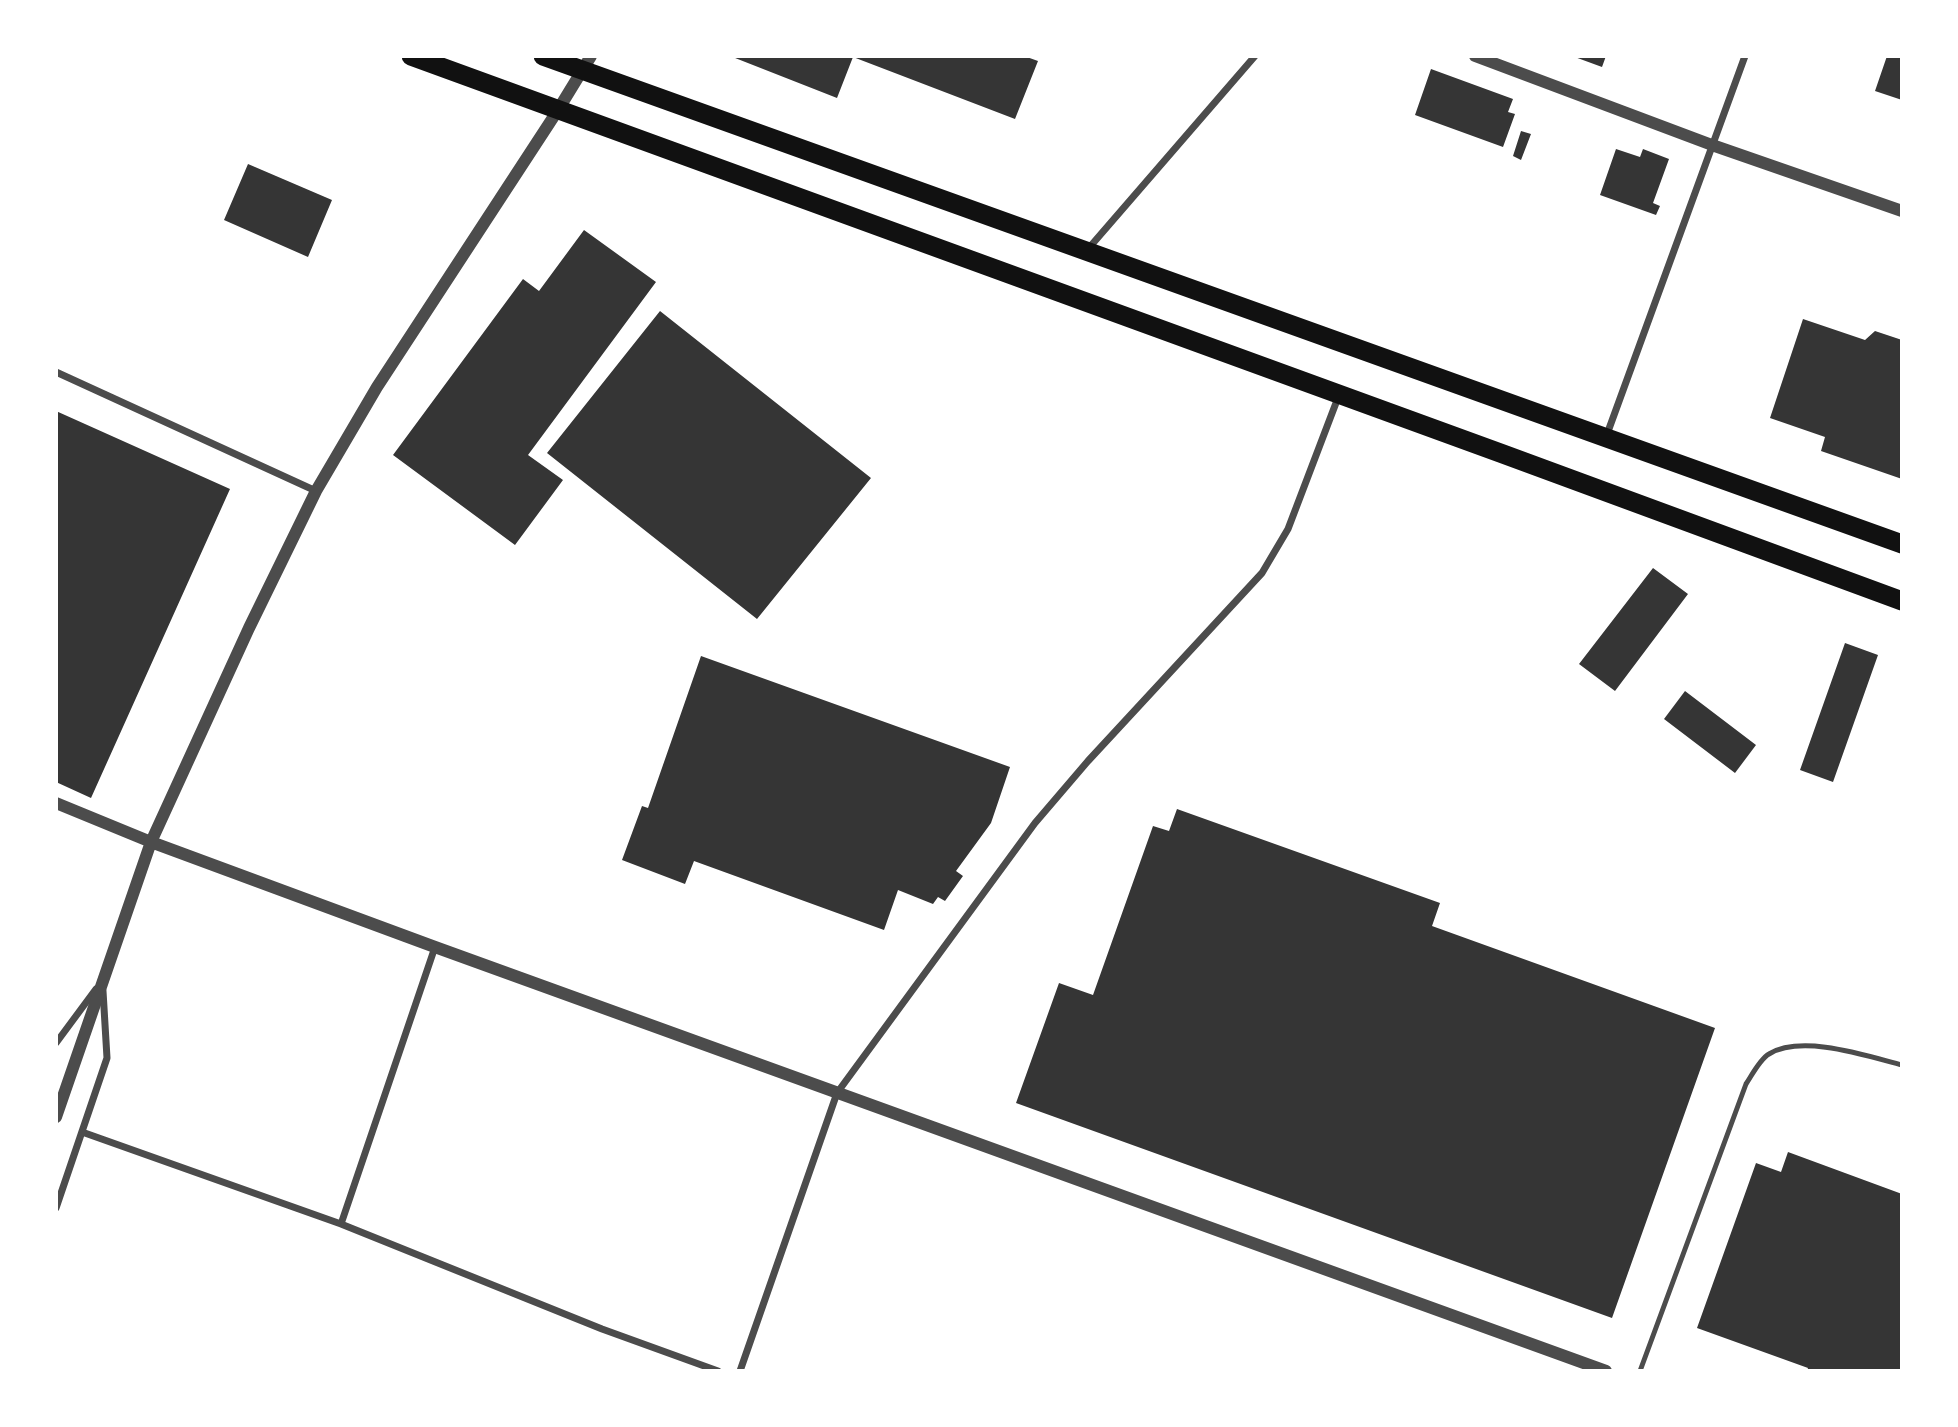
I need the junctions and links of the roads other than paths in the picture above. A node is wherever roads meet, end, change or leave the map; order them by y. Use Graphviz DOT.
graph roads {
  1 [pos="411,56"];
  2 [pos="543,56"];
  3 [pos="1255,56"];
  4 [pos="1475,56"];
  5 [pos="1745,56"];
  6 [pos="587,63"];
  7 [pos="558,110"];
  8 [pos="1712,145"];
  9 [pos="1902,211"];
  10 [pos="1085,251"];
  11 [pos="56,372"];
  12 [pos="1339,394"];
  13 [pos="1606,437"];
  14 [pos="316,491"];
  15 [pos="1902,544"];
  16 [pos="1902,601"];
  17 [pos="56,803"];
  18 [pos="151,842"];
  19 [pos="435,947"];
  20 [pos="103,980"];
  21 [pos="56,1043"];
  22 [pos="1902,1065"];
  23 [pos="837,1093"];
  24 [pos="56,1117"];
  25 [pos="82,1132"];
  26 [pos="56,1208"];
  27 [pos="341,1224"];
  28 [pos="718,1371"];
  29 [pos="740,1371"];
  30 [pos="1606,1371"];
  31 [pos="1640,1371"];
  1 -- 7 [label="highway"];
  2 -- 6 [label="highway"];
  3 -- 10 [label="street"];
  4 -- 8 [label="street"];
  5 -- 8 [label="street"];
  6 -- 7 [label="street"];
  6 -- 10 [label="highway"];
  7 -- 12 [label="highway"];
  7 -- 14 [label="street"];
  8 -- 9 [label="street"];
  8 -- 13 [label="street"];
  10 -- 13 [label="highway"];
  11 -- 14 [label="street"];
  12 -- 16 [label="highway"];
  12 -- 23 [label="street"];
  13 -- 15 [label="highway"];
  14 -- 18 [label="street"];
  17 -- 18 [label="street"];
  18 -- 19 [label="street"];
  18 -- 20 [label="street"];
  19 -- 23 [label="street"];
  19 -- 27 [label="street"];
  20 -- 21 [label="street"];
  20 -- 24 [label="street"];
  20 -- 25 [label="street"];
  22 -- 31 [label="lane"];
  23 -- 29 [label="street"];
  23 -- 30 [label="street"];
  25 -- 26 [label="street"];
  25 -- 27 [label="street"];
  27 -- 28 [label="street"];
}
